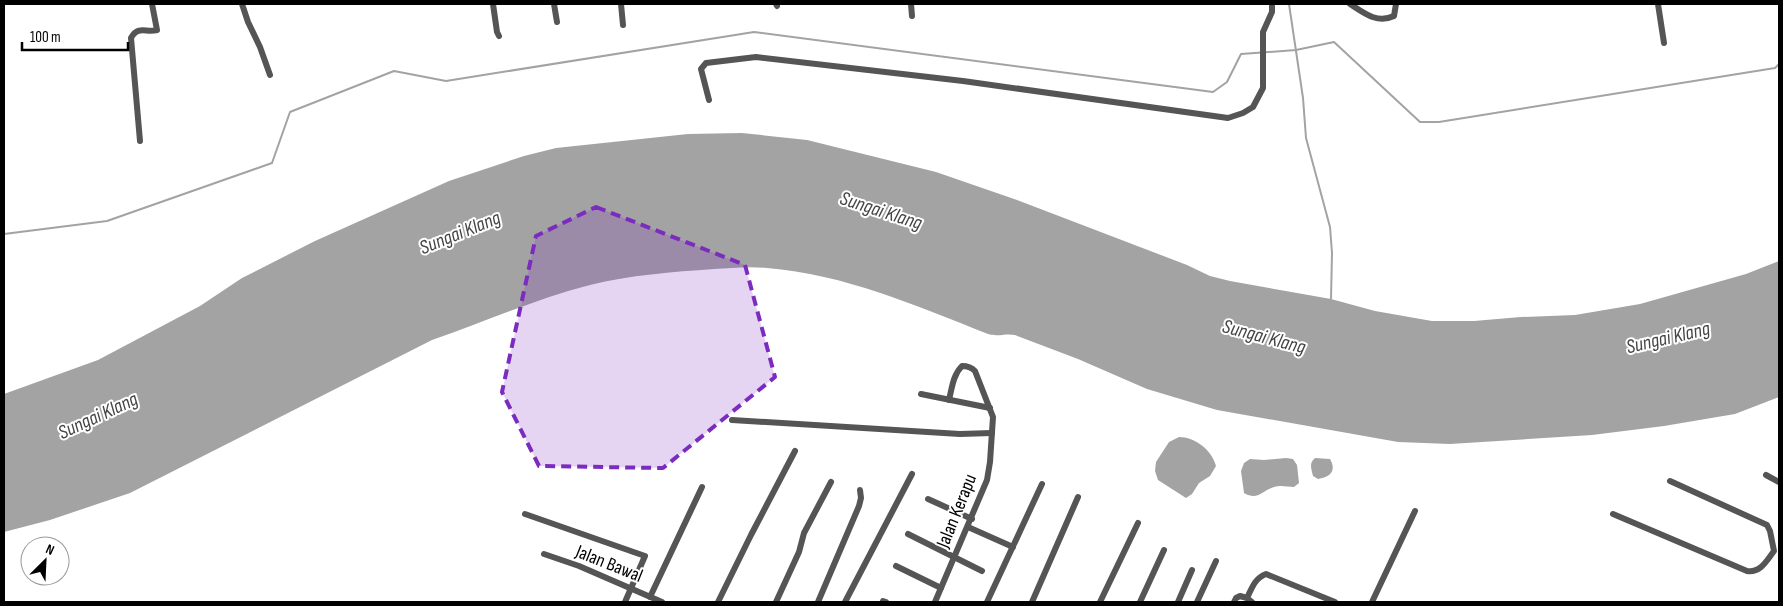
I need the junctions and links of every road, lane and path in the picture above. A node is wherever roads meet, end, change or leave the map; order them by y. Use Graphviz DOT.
graph roads {
  1 [pos="152,4"];
  2 [pos="242,4"];
  3 [pos="493,4"];
  4 [pos="554,4"];
  5 [pos="620,4"];
  6 [pos="910,4"];
  7 [pos="1272,4"];
  8 [pos="1350,4"];
  9 [pos="1396,4"];
  10 [pos="1658,4"];
  11 [pos="912,16"];
  12 [pos="557,22"];
  13 [pos="623,25"];
  14 [pos="500,36"];
  15 [pos="1664,43"];
  16 [pos="270,75"];
  17 [pos="709,100"];
  18 [pos="140,141"];
  19 [pos="921,394"];
  20 [pos="949,400"];
  21 [pos="990,408"];
  22 [pos="732,420"];
  23 [pos="992,433"];
  24 [pos="795,451"];
  25 [pos="912,474"];
  26 [pos="1766,476"];
  27 [pos="1670,481"];
  28 [pos="830,482"];
  29 [pos="1779,482"];
  30 [pos="1042,484"];
  31 [pos="702,487"];
  32 [pos="860,490"];
  33 [pos="1078,497"];
  34 [pos="928,499"];
  35 [pos="1415,511"];
  36 [pos="525,514"];
  37 [pos="1613,514"];
  38 [pos="972,519"];
  39 [pos="1138,523"];
  40 [pos="968,527"];
  41 [pos="908,534"];
  42 [pos="1013,547"];
  43 [pos="1164,550"];
  44 [pos="1776,552"];
  45 [pos="544,554"];
  46 [pos="955,557"];
  47 [pos="1216,561"];
  48 [pos="896,566"];
  49 [pos="1192,570"];
  50 [pos="982,571"];
  51 [pos="941,588"];
  52 [pos="631,590"];
  53 [pos="650,597"];
  54 [pos="1249,600"];
  55 [pos="626,602"];
  56 [pos="662,602"];
  57 [pos="718,602"];
  58 [pos="776,602"];
  59 [pos="818,602"];
  60 [pos="845,602"];
  61 [pos="935,602"];
  62 [pos="987,602"];
  63 [pos="1032,602"];
  64 [pos="1100,602"];
  65 [pos="1140,602"];
  66 [pos="1178,602"];
  67 [pos="1197,602"];
  68 [pos="1234,602"];
  69 [pos="1334,602"];
  70 [pos="1372,602"];
  1 -- 18 [label="street"];
  2 -- 16 [label="street"];
  3 -- 14 [label="street"];
  4 -- 12 [label="street"];
  5 -- 13 [label="street"];
  6 -- 11 [label="street"];
  7 -- 17 [label="street"];
  8 -- 9 [label="street"];
  10 -- 15 [label="street"];
  19 -- 20 [label="street"];
  20 -- 21 [label="street"];
  20 -- 21 [label="street, Jalan Kerapu"];
  21 -- 23 [label="street, Jalan Kerapu"];
  22 -- 23 [label="street"];
  23 -- 38 [label="street, Jalan Kerapu"];
  24 -- 57 [label="street"];
  25 -- 60 [label="street"];
  26 -- 29 [label="street"];
  27 -- 44 [label="street"];
  28 -- 58 [label="street"];
  30 -- 42 [label="street"];
  31 -- 53 [label="street"];
  32 -- 59 [label="street"];
  33 -- 63 [label="street"];
  34 -- 38 [label="street"];
  35 -- 70 [label="street"];
  36 -- 52 [label="street"];
  37 -- 44 [label="street"];
  38 -- 40 [label="street, Jalan Kerapu"];
  39 -- 64 [label="street"];
  40 -- 42 [label="street"];
  40 -- 46 [label="street, Jalan Kerapu"];
  41 -- 46 [label="street"];
  42 -- 62 [label="street"];
  43 -- 65 [label="street"];
  45 -- 52 [label="street, Jalan Bawal"];
  46 -- 50 [label="street"];
  46 -- 51 [label="street, Jalan Kerapu"];
  47 -- 67 [label="street"];
  48 -- 51 [label="street"];
  49 -- 66 [label="street"];
  51 -- 61 [label="street, Jalan Kerapu"];
  52 -- 53 [label="street, Jalan Bawal"];
  52 -- 55 [label="street"];
  53 -- 56 [label="street, Jalan Bawal"];
  54 -- 68 [label="street"];
  54 -- 69 [label="street"];
}
